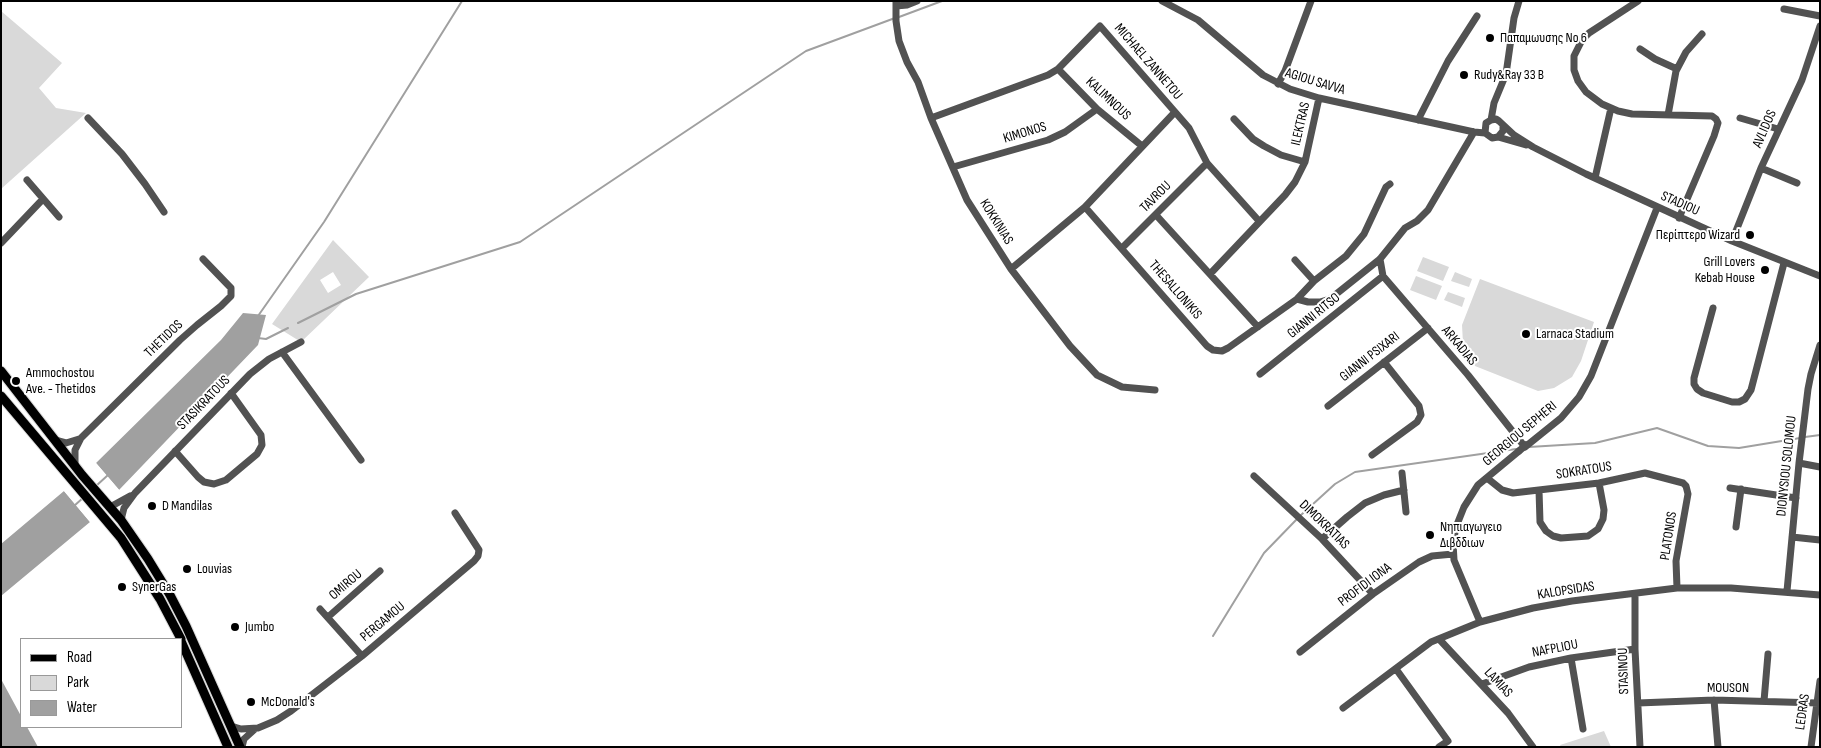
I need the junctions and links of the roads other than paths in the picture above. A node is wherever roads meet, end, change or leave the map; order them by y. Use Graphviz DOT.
graph roads {
  1 [pos="917,1"];
  2 [pos="1162,1"];
  3 [pos="1311,1"];
  4 [pos="1519,1"];
  5 [pos="1638,1"];
  6 [pos="896,6"];
  7 [pos="1784,9"];
  8 [pos="1477,16"];
  9 [pos="1820,16"];
  10 [pos="1820,26"];
  11 [pos="1702,34"];
  12 [pos="1640,48"];
  13 [pos="1058,69"];
  14 [pos="1677,69"];
  15 [pos="1278,84"];
  16 [pos="1320,98"];
  17 [pos="1611,108"];
  18 [pos="1097,109"];
  19 [pos="1175,112"];
  20 [pos="1668,115"];
  21 [pos="88,118"];
  22 [pos="931,118"];
  23 [pos="1740,118"];
  24 [pos="1234,119"];
  25 [pos="1418,120"];
  26 [pos="1491,120"];
  27 [pos="1503,125"];
  28 [pos="1778,129"];
  29 [pos="1474,132"];
  30 [pos="1485,133"];
  31 [pos="1498,137"];
  32 [pos="1142,146"];
  33 [pos="1533,147"];
  34 [pos="1304,162"];
  35 [pos="1207,163"];
  36 [pos="953,167"];
  37 [pos="1761,168"];
  38 [pos="1595,178"];
  39 [pos="27,180"];
  40 [pos="1797,183"];
  41 [pos="1390,184"];
  42 [pos="43,199"];
  43 [pos="1085,207"];
  44 [pos="1657,208"];
  45 [pos="164,212"];
  46 [pos="1156,215"];
  47 [pos="59,217"];
  48 [pos="1679,218"];
  49 [pos="1259,221"];
  50 [pos="1732,242"];
  51 [pos="1,243"];
  52 [pos="1122,248"];
  53 [pos="203,259"];
  54 [pos="1380,259"];
  55 [pos="1295,260"];
  56 [pos="1784,263"];
  57 [pos="1011,269"];
  58 [pos="1210,274"];
  59 [pos="1383,276"];
  60 [pos="1820,276"];
  61 [pos="1314,281"];
  62 [pos="1297,298"];
  63 [pos="1714,308"];
  64 [pos="1258,327"];
  65 [pos="1428,328"];
  66 [pos="301,342"];
  67 [pos="1820,345"];
  68 [pos="282,352"];
  69 [pos="1384,362"];
  70 [pos="1,371"];
  71 [pos="1260,374"];
  72 [pos="1156,390"];
  73 [pos="231,393"];
  74 [pos="1,396"];
  75 [pos="1328,406"];
  76 [pos="81,438"];
  77 [pos="55,440"];
  78 [pos="1523,448"];
  79 [pos="176,450"];
  80 [pos="1372,455"];
  81 [pos="361,460"];
  82 [pos="1798,463"];
  83 [pos="75,464"];
  84 [pos="1820,467"];
  85 [pos="1402,473"];
  86 [pos="1254,476"];
  87 [pos="1486,478"];
  88 [pos="1599,482"];
  89 [pos="1687,488"];
  90 [pos="1730,488"];
  91 [pos="1404,490"];
  92 [pos="1539,490"];
  93 [pos="1741,490"];
  94 [pos="135,493"];
  95 [pos="1796,498"];
  96 [pos="109,506"];
  97 [pos="455,512"];
  98 [pos="1406,512"];
  99 [pos="121,520"];
  100 [pos="1736,526"];
  101 [pos="1792,537"];
  102 [pos="1322,539"];
  103 [pos="1820,540"];
  104 [pos="1453,554"];
  105 [pos="380,572"];
  106 [pos="1676,588"];
  107 [pos="1787,592"];
  108 [pos="1374,594"];
  109 [pos="1635,594"];
  110 [pos="1820,595"];
  111 [pos="320,608"];
  112 [pos="328,617"];
  113 [pos="1480,622"];
  114 [pos="180,638"];
  115 [pos="1440,639"];
  116 [pos="182,642"];
  117 [pos="1635,649"];
  118 [pos="1300,652"];
  119 [pos="1768,654"];
  120 [pos="362,656"];
  121 [pos="1571,658"];
  122 [pos="1396,668"];
  123 [pos="1820,681"];
  124 [pos="1482,684"];
  125 [pos="1714,700"];
  126 [pos="1764,700"];
  127 [pos="1638,703"];
  128 [pos="1818,703"];
  129 [pos="1343,708"];
  130 [pos="231,726"];
  131 [pos="258,728"];
  132 [pos="1583,729"];
  133 [pos="228,747"];
  134 [pos="241,747"];
  135 [pos="1439,747"];
  136 [pos="1534,747"];
  137 [pos="1640,747"];
  138 [pos="1718,747"];
  139 [pos="1811,747"];
  1 -- 6 [label="street"];
  2 -- 15 [label="street, AGIOU SAVVA"];
  3 -- 15 [label="street"];
  4 -- 26 [label="street"];
  5 -- 17 [label="street"];
  6 -- 22 [label="street, KOKKINIAS"];
  7 -- 9 [label="street"];
  8 -- 25 [label="street"];
  10 -- 28 [label="street, AVLIDOS"];
  11 -- 14 [label="street"];
  12 -- 14 [label="street"];
  13 -- 18 [label="street, KALIMNOUS"];
  13 -- 19 [label="street, MICHAEL ZANNETOU"];
  13 -- 22 [label="street, MICHAEL ZANNETOU"];
  14 -- 20 [label="street"];
  15 -- 16 [label="street, AGIOU SAVVA"];
  16 -- 25 [label="street, AGIOU SAVVA"];
  16 -- 34 [label="street, ILEKTRAS"];
  17 -- 20 [label="street"];
  17 -- 38 [label="street"];
  18 -- 32 [label="street, KALIMNOUS"];
  18 -- 36 [label="street, KIMONOS"];
  19 -- 32 [label="street"];
  19 -- 35 [label="street, MICHAEL ZANNETOU"];
  20 -- 48 [label="street"];
  21 -- 45 [label="street"];
  22 -- 36 [label="street, KOKKINIAS"];
  23 -- 28 [label="street"];
  24 -- 34 [label="street, ILEKTRAS"];
  25 -- 29 [label="street, AGIOU SAVVA"];
  26 -- 27 [label="street"];
  26 -- 30 [label="street"];
  27 -- 31 [label="street"];
  27 -- 33 [label="street, STADIOU"];
  28 -- 37 [label="street, AVLIDOS"];
  29 -- 30 [label="street, AGIOU SAVVA"];
  29 -- 54 [label="street"];
  30 -- 31 [label="street"];
  31 -- 33 [label="street, STADIOU"];
  32 -- 43 [label="street"];
  33 -- 38 [label="street, STADIOU"];
  34 -- 49 [label="street"];
  35 -- 46 [label="street, TAVROU"];
  35 -- 49 [label="street, MICHAEL ZANNETOU"];
  36 -- 57 [label="street, KOKKINIAS"];
  37 -- 40 [label="street"];
  37 -- 50 [label="street, AVLIDOS"];
  38 -- 44 [label="street, STADIOU"];
  39 -- 42 [label="street"];
  41 -- 61 [label="street"];
  42 -- 47 [label="street"];
  42 -- 51 [label="street"];
  43 -- 52 [label="street, THESALLONIKIS"];
  43 -- 57 [label="street"];
  44 -- 48 [label="street, STADIOU"];
  44 -- 78 [label="street, GEORGIOU SEPHERI"];
  46 -- 52 [label="street, TAVROU"];
  46 -- 58 [label="street"];
  48 -- 50 [label="street, STADIOU"];
  49 -- 58 [label="street"];
  50 -- 56 [label="street, STADIOU"];
  52 -- 64 [label="street, THESALLONIKIS"];
  53 -- 76 [label="street, THETIDOS"];
  54 -- 59 [label="street"];
  54 -- 62 [label="street"];
  55 -- 61 [label="street"];
  56 -- 60 [label="street, STADIOU"];
  56 -- 63 [label="street"];
  57 -- 72 [label="street, KOKKINIAS"];
  58 -- 64 [label="street"];
  59 -- 65 [label="street, ARKADIAS"];
  59 -- 71 [label="street, GIANNI RITSO"];
  61 -- 62 [label="street"];
  62 -- 64 [label="street"];
  65 -- 69 [label="street, GIANNI PSIXARI"];
  65 -- 78 [label="street, ARKADIAS"];
  66 -- 68 [label="street, STASIKRATOUS"];
  67 -- 82 [label="street, DIONYSIOU SOLOMOU"];
  68 -- 73 [label="street, STASIKRATOUS"];
  68 -- 81 [label="street"];
  69 -- 75 [label="street, GIANNI PSIXARI"];
  69 -- 80 [label="street"];
  70 -- 77 [label="main road"];
  73 -- 79 [label="street, STASIKRATOUS"];
  73 -- 79 [label="street"];
  74 -- 114 [label="main road"];
  76 -- 77 [label="street"];
  76 -- 83 [label="street"];
  77 -- 83 [label="main road"];
  78 -- 87 [label="street, GEORGIOU SEPHERI"];
  79 -- 94 [label="street, STASIKRATOUS"];
  82 -- 84 [label="street"];
  82 -- 95 [label="street, DIONYSIOU SOLOMOU"];
  83 -- 96 [label="main road"];
  85 -- 91 [label="street"];
  86 -- 102 [label="street, DIMOKRATIAS"];
  87 -- 92 [label="street, SOKRATOUS"];
  87 -- 104 [label="street, GEORGIOU SEPHERI"];
  88 -- 89 [label="street, SOKRATOUS"];
  88 -- 92 [label="street, SOKRATOUS"];
  88 -- 92 [label="street"];
  89 -- 106 [label="street, PLATONOS"];
  90 -- 93 [label="street"];
  91 -- 98 [label="street"];
  91 -- 102 [label="street"];
  93 -- 95 [label="street"];
  93 -- 100 [label="street"];
  94 -- 96 [label="street, STASIKRATOUS"];
  94 -- 99 [label="street, STASIKRATOUS"];
  95 -- 101 [label="street, DIONYSIOU SOLOMOU"];
  96 -- 99 [label="main road"];
  97 -- 120 [label="street, PERGAMOU"];
  99 -- 130 [label="main road"];
  101 -- 103 [label="street"];
  101 -- 107 [label="street, DIONYSIOU SOLOMOU"];
  102 -- 108 [label="street, DIMOKRATIAS"];
  104 -- 108 [label="street, PROFIDI IONA"];
  104 -- 113 [label="street, GEORGIOU SEPHERI"];
  105 -- 112 [label="street, OMIROU"];
  106 -- 107 [label="street, KALOPSIDAS"];
  106 -- 109 [label="street, KALOPSIDAS"];
  107 -- 110 [label="street, KALOPSIDAS"];
  108 -- 118 [label="street, PROFIDI IONA"];
  109 -- 113 [label="street, KALOPSIDAS"];
  109 -- 117 [label="street, STASINOU"];
  111 -- 112 [label="street, OMIROU"];
  112 -- 120 [label="street, OMIROU"];
  113 -- 115 [label="street, KALOPSIDAS"];
  115 -- 122 [label="street, KALOPSIDAS"];
  115 -- 124 [label="street, LAMIAS"];
  116 -- 133 [label="main road"];
  117 -- 121 [label="street, NAFPLIOU"];
  117 -- 127 [label="street, STASINOU"];
  119 -- 126 [label="street"];
  120 -- 131 [label="street, PERGAMOU"];
  121 -- 124 [label="street, NAFPLIOU"];
  121 -- 132 [label="street"];
  122 -- 129 [label="street, KALOPSIDAS"];
  122 -- 135 [label="street"];
  123 -- 128 [label="street, LEDRAS"];
  124 -- 136 [label="street, LAMIAS"];
  125 -- 126 [label="street, MOUSON"];
  125 -- 127 [label="street, MOUSON"];
  125 -- 138 [label="street"];
  126 -- 128 [label="street, MOUSON"];
  127 -- 137 [label="street, STASINOU"];
  128 -- 139 [label="street, LEDRAS"];
  130 -- 131 [label="street, PERGAMOU"];
  130 -- 134 [label="main road"];
  131 -- 134 [label="street, PERGAMOU"];
}
